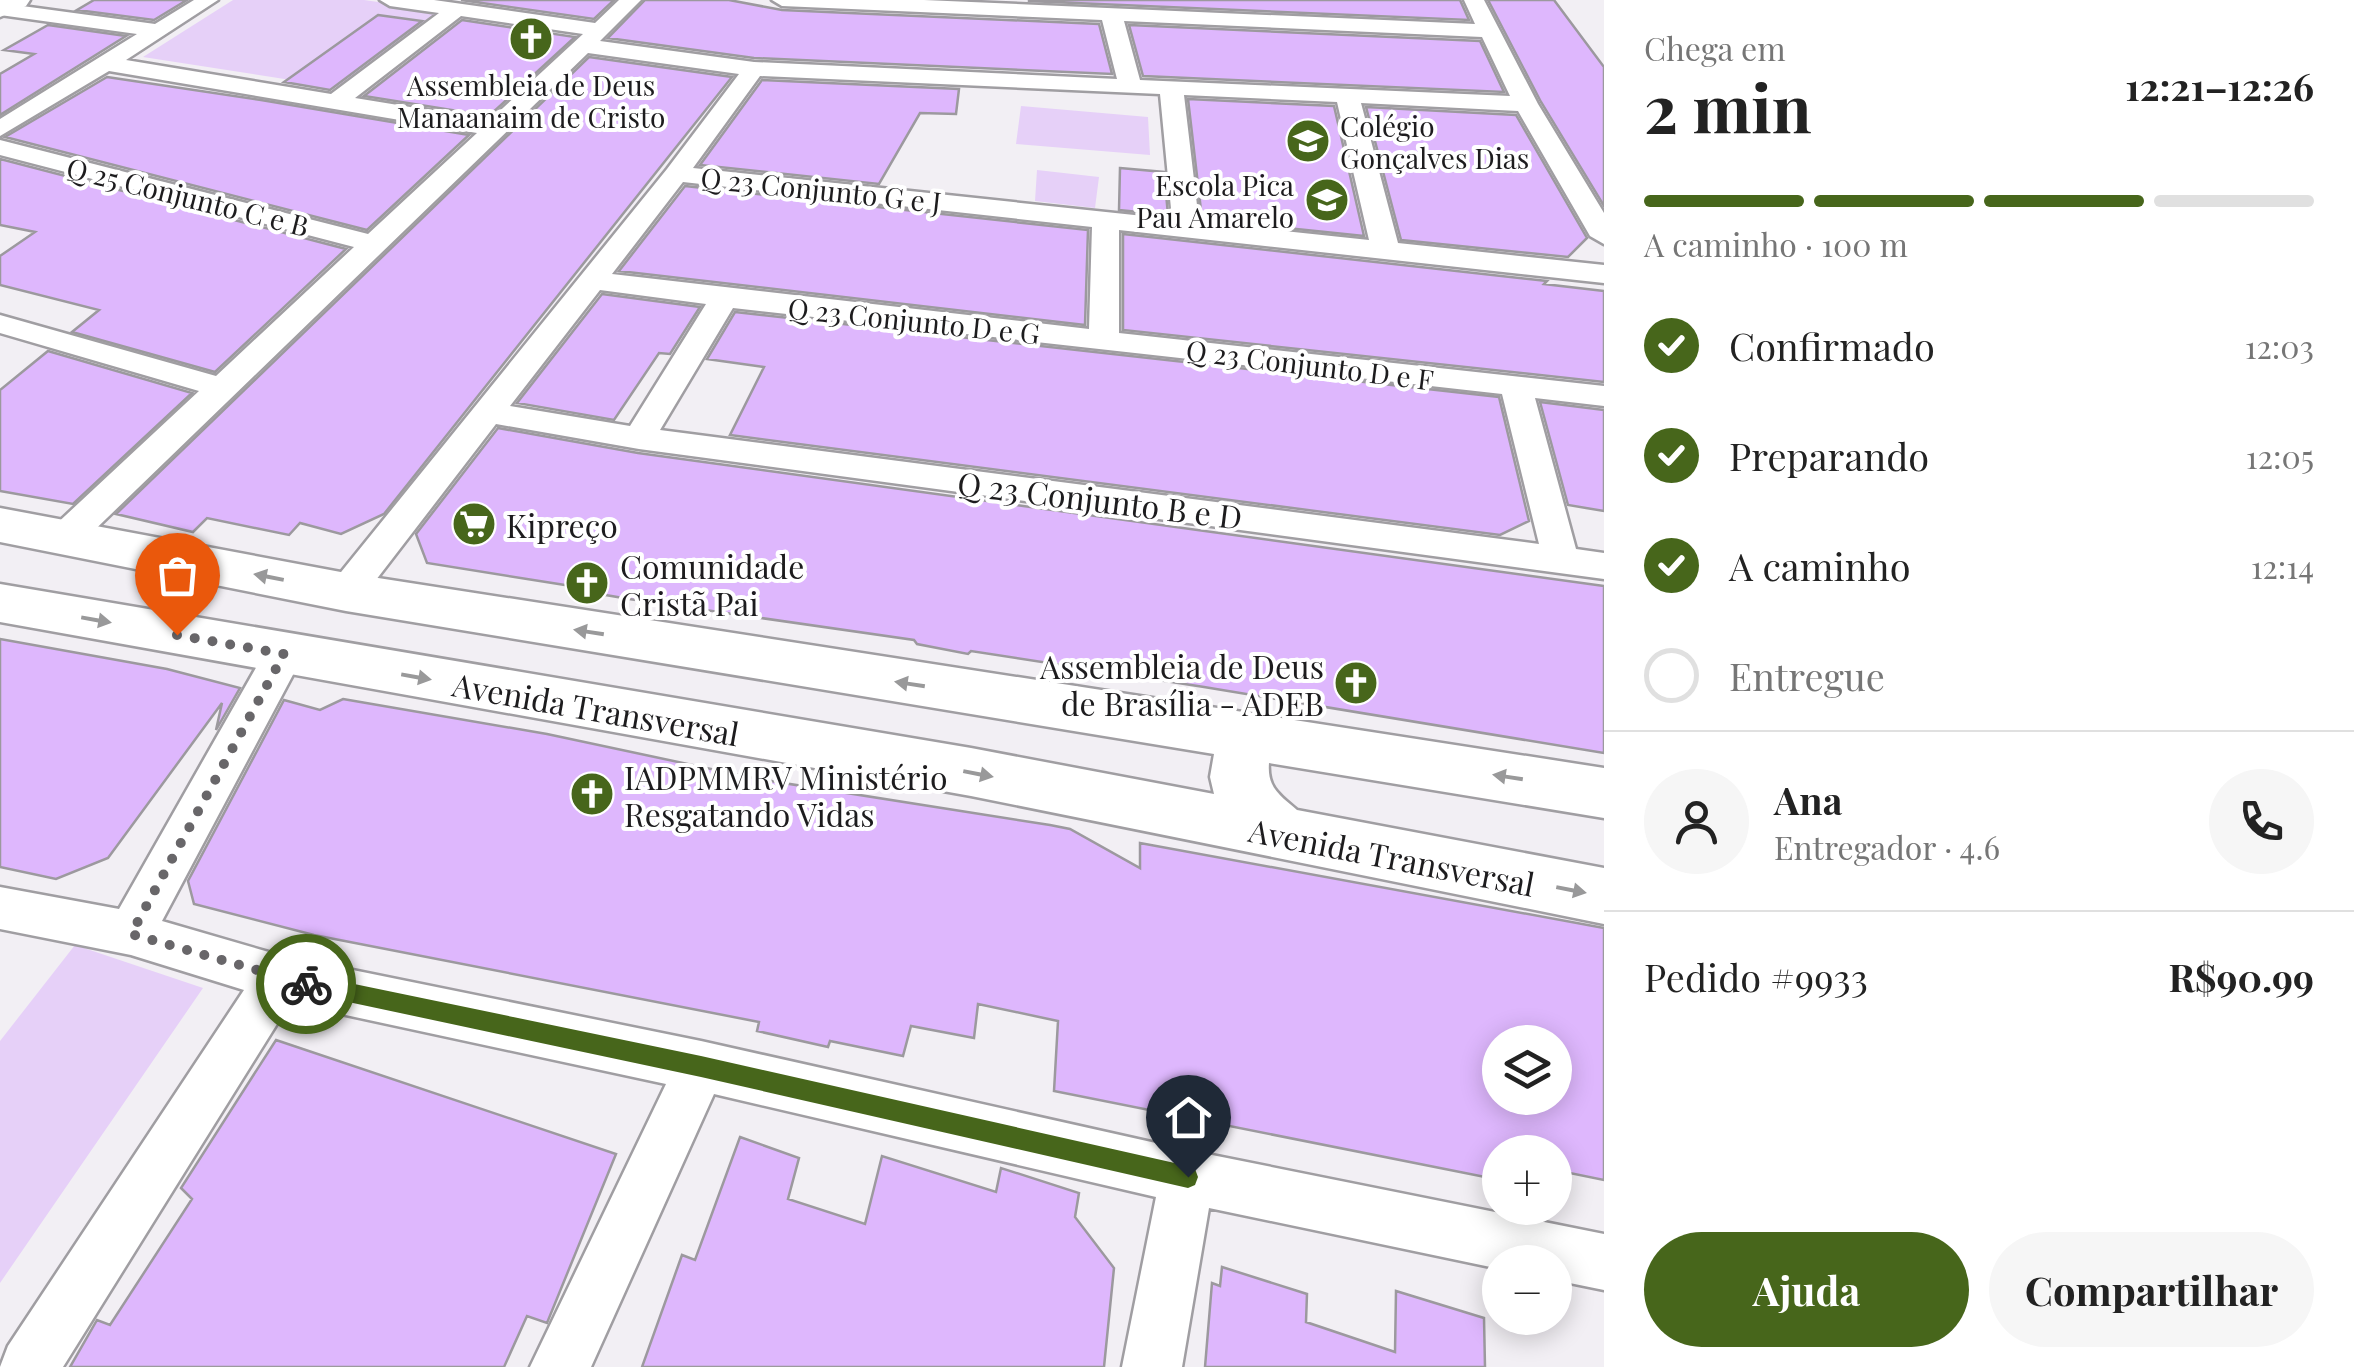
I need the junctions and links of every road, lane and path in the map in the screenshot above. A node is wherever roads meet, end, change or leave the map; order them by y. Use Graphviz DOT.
graph roads {
  1 [pos="16,0"];
  2 [pos="208,0"];
  3 [pos="390,0"];
  4 [pos="631,0"];
  5 [pos="782,0"];
  6 [pos="1474,0"];
  7 [pos="808,2"];
  8 [pos="0,9"];
  9 [pos="456,10"];
  10 [pos="1112,14"];
  11 [pos="159,31"];
  12 [pos="1492,37"];
  13 [pos="594,38"];
  14 [pos="107,64"];
  15 [pos="754,69"];
  16 [pos="1130,85"];
  17 [pos="1171,87"];
  18 [pos="1347,96"];
  19 [pos="338,100"];
  20 [pos="1526,104"];
  21 [pos="0,128"];
  22 [pos="493,128"];
  23 [pos="0,147"];
  24 [pos="676,174"];
  25 [pos="1106,219"];
  26 [pos="1186,228"];
  27 [pos="1604,236"];
  28 [pos="375,244"];
  29 [pos="1386,252"];
  30 [pos="1604,274"];
  31 [pos="589,280"];
  32 [pos="724,298"];
  33 [pos="0,324"];
  34 [pos="1104,340"];
  35 [pos="224,388"];
  36 [pos="1516,388"];
  37 [pos="1604,396"];
  38 [pos="486,412"];
  39 [pos="639,438"];
  40 [pos="0,525"];
  41 [pos="64,538"];
  42 [pos="1561,560"];
  43 [pos="1604,566"];
  44 [pos="346,592"];
  45 [pos="0,603"];
  46 [pos="284,654"];
  47 [pos="1130,720"];
  48 [pos="1269,738"];
  49 [pos="1604,793"];
  50 [pos="1129,804"];
  51 [pos="1285,836"];
  52 [pos="1604,896"];
  53 [pos="5,915"];
  54 [pos="131,934"];
  55 [pos="279,978"];
  56 [pos="701,1066"];
  57 [pos="1188,1177"];
  58 [pos="1604,1262"];
  59 [pos="30,1367"];
  60 [pos="560,1367"];
  61 [pos="1152,1367"];
  1 -- 8 [label="street"];
  2 -- 11 [label="street"];
  3 -- 9 [label="street"];
  4 -- 13 [label="street"];
  5 -- 7 [label="street"];
  6 -- 12 [label="street"];
  7 -- 10 [label="street"];
  8 -- 11 [label="street"];
  9 -- 13 [label="street"];
  9 -- 19 [label="street"];
  10 -- 12 [label="street"];
  10 -- 16 [label="street"];
  11 -- 14 [label="street"];
  12 -- 20 [label="street"];
  13 -- 15 [label="street"];
  13 -- 22 [label="street"];
  14 -- 19 [label="street"];
  14 -- 21 [label="street"];
  15 -- 16 [label="street"];
  15 -- 24 [label="street"];
  16 -- 17 [label="street"];
  17 -- 18 [label="street"];
  17 -- 26 [label="street"];
  18 -- 20 [label="street"];
  18 -- 29 [label="street"];
  19 -- 22 [label="street"];
  20 -- 27 [label="street"];
  22 -- 28 [label="street"];
  23 -- 28 [label="street, Q 25 Conjunto C e B"];
  24 -- 25 [label="street, Q 23 Conjunto G e J"];
  24 -- 31 [label="street"];
  25 -- 26 [label="street, Q 23 Conjunto G e J"];
  25 -- 34 [label="street"];
  26 -- 29 [label="street, Q 23 Conjunto G e J"];
  28 -- 35 [label="street"];
  29 -- 30 [label="street, Q 23 Conjunto G e J"];
  31 -- 32 [label="street, Q 23 Conjunto D e G"];
  31 -- 38 [label="street"];
  32 -- 34 [label="street, Q 23 Conjunto D e G"];
  32 -- 39 [label="street"];
  33 -- 35 [label="street"];
  34 -- 36 [label="street, Q 23 Conjunto D e F"];
  35 -- 41 [label="street"];
  36 -- 37 [label="street, Q 23 Conjunto D e F"];
  36 -- 42 [label="street"];
  38 -- 39 [label="street, Q 23 Conjunto B e D"];
  38 -- 44 [label="street"];
  39 -- 42 [label="street, Q 23 Conjunto B e D"];
  40 -- 41 [label="street"];
  44 -- 41 [label="street, one-way"];
  42 -- 43 [label="street, Q 23 Conjunto B e D"];
  47 -- 44 [label="street, one-way"];
  45 -- 46 [label="street, Avenida Transversal, one-way"];
  46 -- 50 [label="street, Avenida Transversal, one-way"];
  46 -- 54 [label="street"];
  47 -- 48 [label="street"];
  47 -- 50 [label="street"];
  49 -- 48 [label="street, one-way"];
  48 -- 51 [label="street"];
  50 -- 51 [label="street, Avenida Transversal"];
  51 -- 52 [label="street, Avenida Transversal, one-way"];
  53 -- 54 [label="street"];
  54 -- 55 [label="street"];
  55 -- 56 [label="street"];
  55 -- 59 [label="street"];
  56 -- 57 [label="street"];
  56 -- 60 [label="street"];
  57 -- 58 [label="street"];
  57 -- 61 [label="street"];
}
